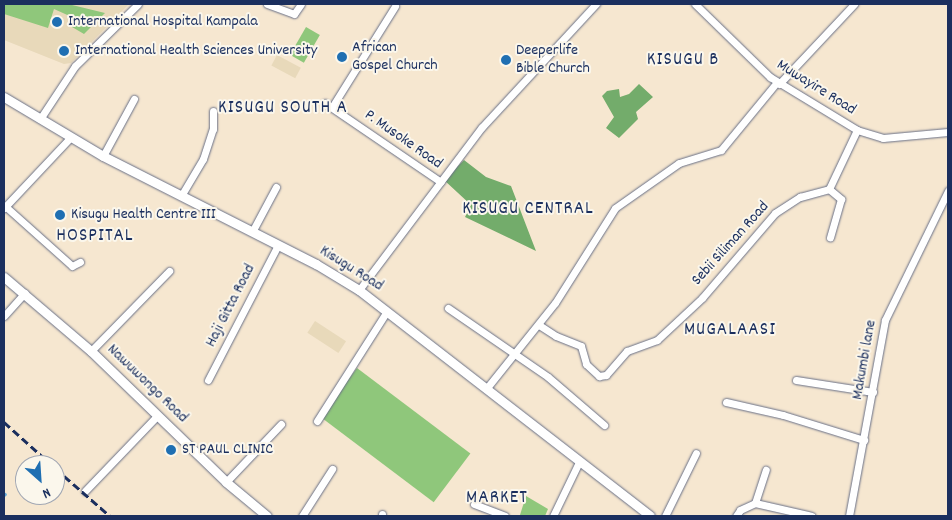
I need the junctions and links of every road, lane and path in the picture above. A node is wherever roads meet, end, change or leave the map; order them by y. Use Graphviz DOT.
graph roads {
  1 [pos="138,4"];
  2 [pos="267,4"];
  3 [pos="300,4"];
  4 [pos="596,4"];
  5 [pos="695,4"];
  6 [pos="854,4"];
  7 [pos="395,6"];
  8 [pos="778,83"];
  9 [pos="4,96"];
  10 [pos="134,99"];
  11 [pos="325,103"];
  12 [pos="332,107"];
  13 [pos="213,111"];
  14 [pos="40,119"];
  15 [pos="857,130"];
  16 [pos="948,132"];
  17 [pos="71,137"];
  18 [pos="103,156"];
  19 [pos="441,182"];
  20 [pos="276,187"];
  21 [pos="829,189"];
  22 [pos="948,191"];
  23 [pos="181,196"];
  24 [pos="5,207"];
  25 [pos="252,232"];
  26 [pos="830,237"];
  27 [pos="278,245"];
  28 [pos="80,262"];
  29 [pos="169,271"];
  30 [pos="4,277"];
  31 [pos="358,290"];
  32 [pos="25,293"];
  33 [pos="448,308"];
  34 [pos="387,311"];
  35 [pos="4,316"];
  36 [pos="539,325"];
  37 [pos="91,351"];
  38 [pos="514,355"];
  39 [pos="208,380"];
  40 [pos="796,380"];
  41 [pos="486,389"];
  42 [pos="872,392"];
  43 [pos="726,402"];
  44 [pos="158,415"];
  45 [pos="317,422"];
  46 [pos="282,424"];
  47 [pos="604,425"];
  48 [pos="864,440"];
  49 [pos="696,453"];
  50 [pos="579,462"];
  51 [pos="332,469"];
  52 [pos="766,470"];
  53 [pos="226,482"];
  54 [pos="85,491"];
  55 [pos="755,503"];
  56 [pos="474,504"];
  57 [pos="267,516"];
  58 [pos="302,516"];
  59 [pos="504,516"];
  60 [pos="553,516"];
  61 [pos="650,516"];
  62 [pos="665,516"];
  63 [pos="736,516"];
  64 [pos="812,516"];
  65 [pos="849,516"];
  1 -- 14 [label="street"];
  2 -- 3 [label="street"];
  4 -- 19 [label="street"];
  5 -- 8 [label="street, Muwayire Road"];
  6 -- 8 [label="street"];
  7 -- 12 [label="street"];
  8 -- 15 [label="street, Muwayire Road"];
  8 -- 36 [label="street"];
  9 -- 14 [label="street, Kisugu Road"];
  10 -- 18 [label="street"];
  11 -- 12 [label="street, P. Musoke Road"];
  12 -- 19 [label="street, P. Musoke Road"];
  13 -- 23 [label="street"];
  14 -- 17 [label="street, Kisugu Road"];
  15 -- 16 [label="street, Muwayire Road"];
  15 -- 21 [label="street"];
  17 -- 18 [label="street, Kisugu Road"];
  17 -- 24 [label="street"];
  18 -- 23 [label="street, Kisugu Road"];
  19 -- 31 [label="street"];
  20 -- 25 [label="street"];
  21 -- 26 [label="street"];
  21 -- 36 [label="street, Sebii Siliman Road"];
  22 -- 42 [label="street, Makumbi lane"];
  23 -- 25 [label="street, Kisugu Road"];
  24 -- 28 [label="street"];
  25 -- 27 [label="street, Kisugu Road"];
  27 -- 31 [label="street, Kisugu Road"];
  27 -- 39 [label="street, Haji Gitta Road"];
  29 -- 37 [label="street"];
  30 -- 32 [label="street, Nawuwongo Road"];
  31 -- 34 [label="street, Kisugu Road"];
  32 -- 35 [label="street"];
  32 -- 37 [label="street, Nawuwongo Road"];
  33 -- 38 [label="street"];
  34 -- 41 [label="street, Kisugu Road"];
  34 -- 45 [label="street"];
  36 -- 38 [label="street"];
  37 -- 44 [label="street, Nawuwongo Road"];
  38 -- 41 [label="street"];
  38 -- 47 [label="street"];
  40 -- 42 [label="street"];
  41 -- 50 [label="street, Kisugu Road"];
  42 -- 48 [label="street, Makumbi lane"];
  43 -- 48 [label="street"];
  44 -- 53 [label="street, Nawuwongo Road"];
  44 -- 54 [label="street"];
  46 -- 53 [label="street"];
  48 -- 65 [label="street, Makumbi lane"];
  49 -- 62 [label="street"];
  50 -- 60 [label="street"];
  50 -- 61 [label="street, Kisugu Road"];
  51 -- 58 [label="street"];
  52 -- 55 [label="street"];
  53 -- 57 [label="street, Nawuwongo Road"];
  55 -- 63 [label="street"];
  55 -- 64 [label="street"];
  56 -- 59 [label="street"];
}
